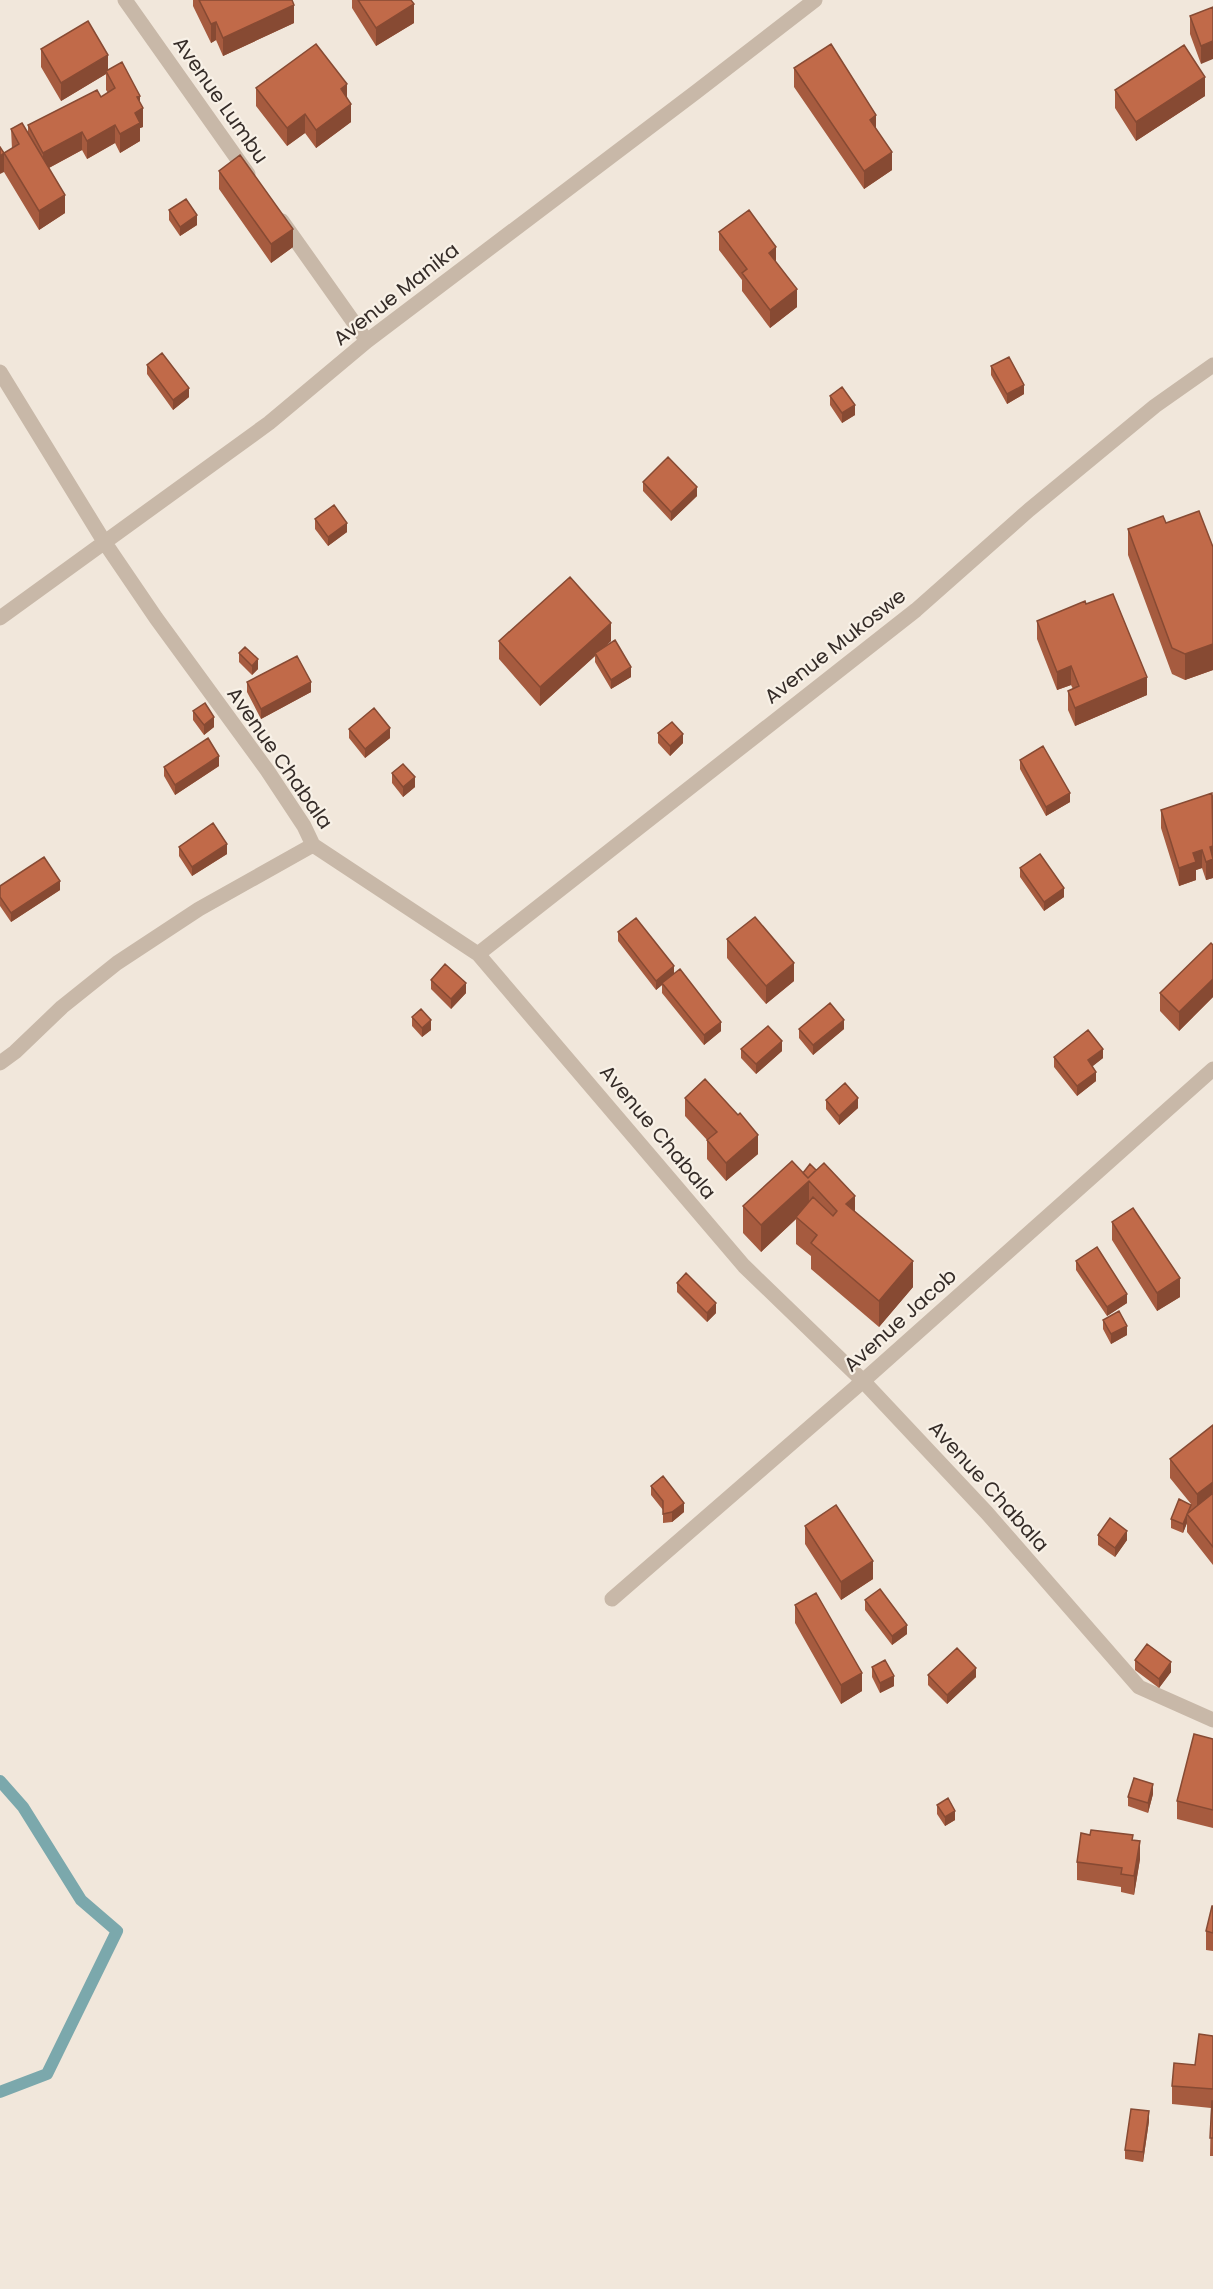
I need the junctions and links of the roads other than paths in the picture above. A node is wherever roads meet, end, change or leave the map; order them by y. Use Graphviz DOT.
graph roads {
  1 [pos="125,0"];
  2 [pos="815,0"];
  3 [pos="256,185"];
  4 [pos="270,204"];
  5 [pos="367,341"];
  6 [pos="1213,366"];
  7 [pos="0,372"];
  8 [pos="105,543"];
  9 [pos="0,618"];
  10 [pos="314,845"];
  11 [pos="478,954"];
  12 [pos="0,1063"];
  13 [pos="1213,1069"];
  14 [pos="863,1381"];
  15 [pos="612,1599"];
  16 [pos="1213,1720"];
  1 -- 3 [label="street, Avenue Lumbu"];
  2 -- 5 [label="street, Avenue Manika"];
  4 -- 5 [label="street"];
  5 -- 8 [label="street, Avenue Manika"];
  6 -- 11 [label="street, Avenue Mukoswe"];
  7 -- 8 [label="street, Avenue Chabala"];
  8 -- 9 [label="street, Avenue Manika"];
  8 -- 10 [label="street, Avenue Chabala"];
  10 -- 11 [label="street, Avenue Chabala"];
  10 -- 12 [label="street"];
  11 -- 14 [label="street, Avenue Chabala"];
  13 -- 14 [label="street, Avenue Jacob"];
  14 -- 15 [label="street, Avenue Jacob"];
  14 -- 16 [label="street, Avenue Chabala"];
}
